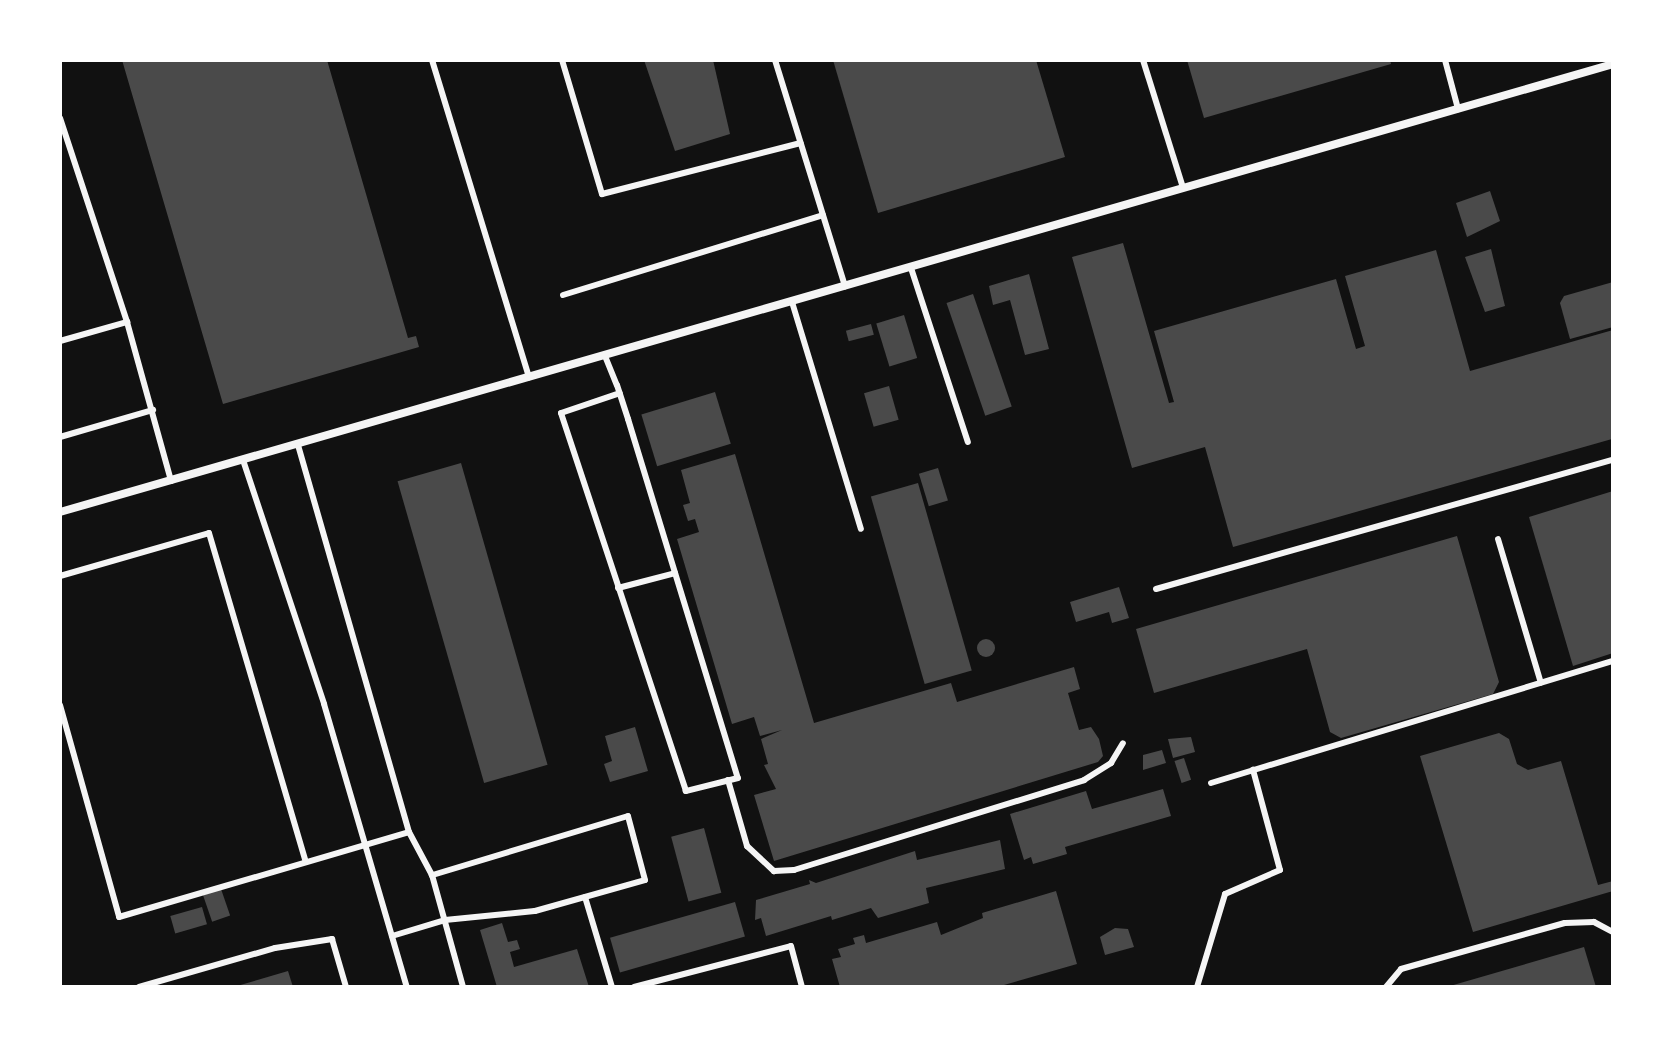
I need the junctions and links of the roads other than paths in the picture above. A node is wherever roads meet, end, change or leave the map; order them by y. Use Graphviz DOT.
graph roads {
  1 [pos="432,60"];
  2 [pos="562,60"];
  3 [pos="775,60"];
  4 [pos="1143,60"];
  5 [pos="1445,60"];
  6 [pos="1613,64"];
  7 [pos="1458,109"];
  8 [pos="60,118"];
  9 [pos="801,143"];
  10 [pos="1183,188"];
  11 [pos="823,215"];
  12 [pos="911,268"];
  13 [pos="845,286"];
  14 [pos="563,295"];
  15 [pos="792,302"];
  16 [pos="127,322"];
  17 [pos="60,341"];
  18 [pos="605,356"];
  19 [pos="529,378"];
  20 [pos="620,393"];
  21 [pos="153,410"];
  22 [pos="60,437"];
  23 [pos="968,442"];
  24 [pos="298,445"];
  25 [pos="243,460"];
  26 [pos="1613,460"];
  27 [pos="171,481"];
  28 [pos="60,512"];
  29 [pos="861,529"];
  30 [pos="1498,539"];
  31 [pos="675,573"];
  32 [pos="60,576"];
  33 [pos="618,588"];
  34 [pos="1156,589"];
  35 [pos="1613,661"];
  36 [pos="1541,683"];
  37 [pos="60,705"];
  38 [pos="1123,743"];
  39 [pos="1253,770"];
  40 [pos="728,780"];
  41 [pos="1211,783"];
  42 [pos="409,832"];
  43 [pos="364,845"];
  44 [pos="306,862"];
  45 [pos="432,875"];
  46 [pos="585,897"];
  47 [pos="445,920"];
  48 [pos="1613,932"];
  49 [pos="392,936"];
  50 [pos="139,987"];
  51 [pos="346,987"];
  52 [pos="407,987"];
  53 [pos="463,987"];
  54 [pos="612,987"];
  55 [pos="634,987"];
  56 [pos="802,987"];
  57 [pos="1197,987"];
  58 [pos="1386,987"];
  1 -- 19 [label="lane"];
  2 -- 9 [label="lane"];
  3 -- 9 [label="lane"];
  4 -- 10 [label="lane"];
  5 -- 7 [label="lane"];
  6 -- 7 [label="street"];
  7 -- 10 [label="street"];
  8 -- 16 [label="lane"];
  9 -- 11 [label="lane"];
  10 -- 12 [label="street"];
  11 -- 13 [label="lane"];
  11 -- 14 [label="lane"];
  12 -- 13 [label="street"];
  12 -- 23 [label="lane"];
  13 -- 15 [label="street"];
  15 -- 18 [label="street"];
  15 -- 29 [label="lane"];
  16 -- 17 [label="lane"];
  16 -- 21 [label="lane"];
  18 -- 19 [label="street"];
  18 -- 20 [label="lane"];
  19 -- 24 [label="street"];
  20 -- 31 [label="lane"];
  20 -- 33 [label="lane"];
  21 -- 22 [label="lane"];
  21 -- 27 [label="lane"];
  24 -- 25 [label="street"];
  24 -- 42 [label="lane"];
  25 -- 27 [label="street"];
  25 -- 43 [label="lane"];
  26 -- 34 [label="lane"];
  27 -- 28 [label="street"];
  30 -- 36 [label="lane"];
  31 -- 33 [label="lane"];
  31 -- 40 [label="lane"];
  32 -- 44 [label="lane"];
  33 -- 40 [label="lane"];
  35 -- 36 [label="lane"];
  36 -- 39 [label="lane"];
  37 -- 44 [label="lane"];
  38 -- 40 [label="lane"];
  39 -- 41 [label="lane"];
  39 -- 57 [label="lane"];
  42 -- 43 [label="lane"];
  42 -- 45 [label="lane"];
  43 -- 44 [label="lane"];
  43 -- 49 [label="lane"];
  45 -- 46 [label="lane"];
  45 -- 47 [label="lane"];
  46 -- 47 [label="lane"];
  46 -- 54 [label="lane"];
  47 -- 49 [label="lane"];
  47 -- 53 [label="lane"];
  48 -- 58 [label="lane"];
  49 -- 52 [label="lane"];
  50 -- 51 [label="lane"];
  55 -- 56 [label="lane"];
}
